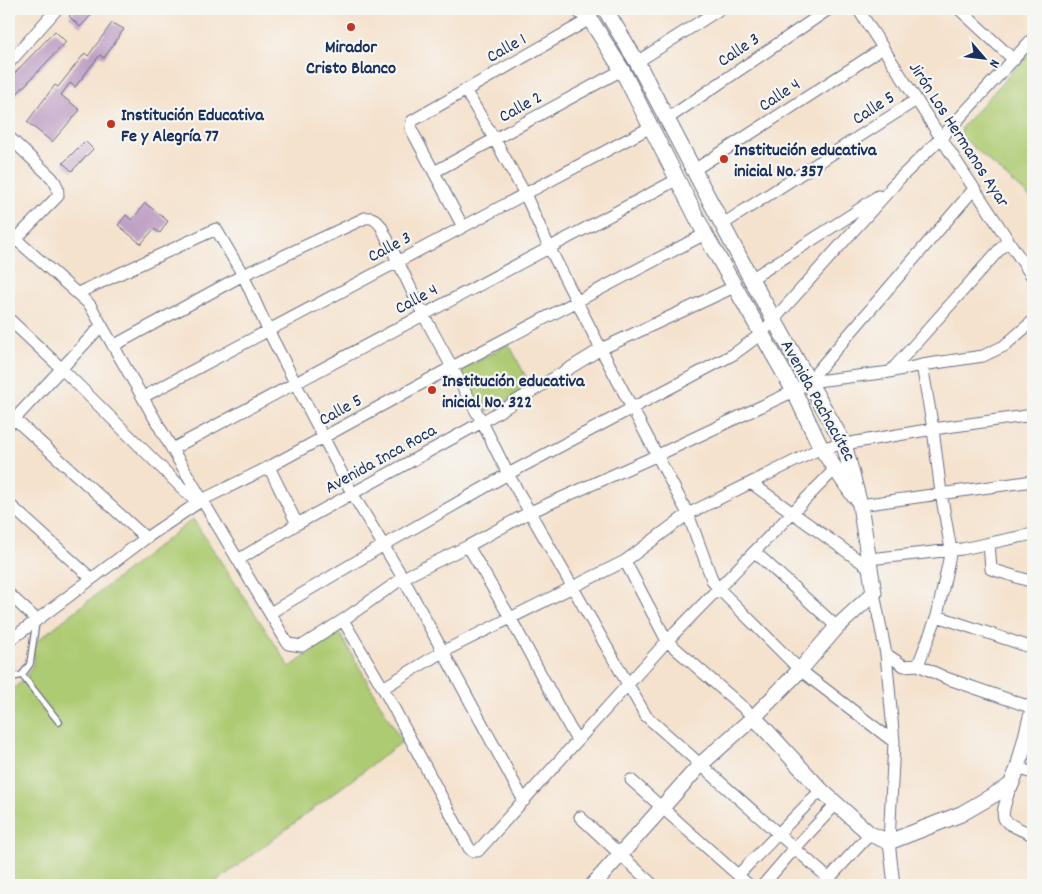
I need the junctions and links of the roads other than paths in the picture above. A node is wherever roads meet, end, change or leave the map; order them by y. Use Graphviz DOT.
graph roads {
  1 [pos="57,9"];
  2 [pos="578,9"];
  3 [pos="606,9"];
  4 [pos="720,9"];
  5 [pos="829,9"];
  6 [pos="858,9"];
  7 [pos="959,9"];
  8 [pos="590,19"];
  9 [pos="1033,38"];
  10 [pos="883,48"];
  11 [pos="13,49"];
  12 [pos="1014,60"];
  13 [pos="636,62"];
  14 [pos="9,63"];
  15 [pos="622,70"];
  16 [pos="465,90"];
  17 [pos="916,100"];
  18 [pos="667,119"];
  19 [pos="651,127"];
  20 [pos="9,137"];
  21 [pos="941,138"];
  22 [pos="495,140"];
  23 [pos="694,170"];
  24 [pos="434,172"];
  25 [pos="678,178"];
  26 [pos="896,183"];
  27 [pos="974,189"];
  28 [pos="525,194"];
  29 [pos="722,224"];
  30 [pos="463,227"];
  31 [pos="704,234"];
  32 [pos="11,240"];
  33 [pos="1008,240"];
  34 [pos="549,247"];
  35 [pos="398,262"];
  36 [pos="242,275"];
  37 [pos="1033,278"];
  38 [pos="751,279"];
  39 [pos="734,287"];
  40 [pos="78,294"];
  41 [pos="577,301"];
  42 [pos="423,314"];
  43 [pos="9,319"];
  44 [pos="775,319"];
  45 [pos="1033,321"];
  46 [pos="101,326"];
  47 [pos="268,330"];
  48 [pos="761,334"];
  49 [pos="113,346"];
  50 [pos="601,349"];
  51 [pos="922,365"];
  52 [pos="452,367"];
  53 [pos="62,369"];
  54 [pos="890,372"];
  55 [pos="296,382"];
  56 [pos="808,382"];
  57 [pos="794,391"];
  58 [pos="143,397"];
  59 [pos="632,407"];
  60 [pos="1033,415"];
  61 [pos="11,420"];
  62 [pos="482,422"];
  63 [pos="933,429"];
  64 [pos="324,438"];
  65 [pos="844,444"];
  66 [pos="821,448"];
  67 [pos="172,449"];
  68 [pos="658,456"];
  69 [pos="269,467"];
  70 [pos="835,469"];
  71 [pos="508,474"];
  72 [pos="1033,481"];
  73 [pos="751,483"];
  74 [pos="352,493"];
  75 [pos="942,493"];
  76 [pos="199,502"];
  77 [pos="9,504"];
  78 [pos="860,505"];
  79 [pos="792,512"];
  80 [pos="528,513"];
  81 [pos="688,514"];
  82 [pos="297,524"];
  83 [pos="1033,534"];
  84 [pos="146,538"];
  85 [pos="988,543"];
  86 [pos="384,545"];
  87 [pos="468,546"];
  88 [pos="951,550"];
  89 [pos="755,552"];
  90 [pos="238,560"];
  91 [pos="626,561"];
  92 [pos="870,564"];
  93 [pos="403,578"];
  94 [pos="92,579"];
  95 [pos="1033,582"];
  96 [pos="571,587"];
  97 [pos="718,588"];
  98 [pos="874,593"];
  99 [pos="9,594"];
  100 [pos="270,613"];
  101 [pos="937,616"];
  102 [pos="511,619"];
  103 [pos="37,620"];
  104 [pos="343,620"];
  105 [pos="837,627"];
  106 [pos="9,641"];
  107 [pos="667,641"];
  108 [pos="1033,648"];
  109 [pos="442,652"];
  110 [pos="886,654"];
  111 [pos="918,665"];
  112 [pos="800,670"];
  113 [pos="22,675"];
  114 [pos="9,678"];
  115 [pos="628,686"];
  116 [pos="383,688"];
  117 [pos="1033,708"];
  118 [pos="754,717"];
  119 [pos="59,722"];
  120 [pos="577,741"];
  121 [pos="894,742"];
  122 [pos="701,764"];
  123 [pos="1018,768"];
  124 [pos="1033,773"];
  125 [pos="631,780"];
  126 [pos="1011,785"];
  127 [pos="821,790"];
  128 [pos="524,801"];
  129 [pos="836,804"];
  130 [pos="662,808"];
  131 [pos="580,818"];
  132 [pos="777,833"];
  133 [pos="870,834"];
  134 [pos="1033,835"];
  135 [pos="890,842"];
  136 [pos="794,848"];
  137 [pos="620,856"];
  138 [pos="738,875"];
  139 [pos="829,883"];
  140 [pos="592,885"];
  141 [pos="653,885"];
  142 [pos="749,885"];
  143 [pos="763,885"];
  144 [pos="894,885"];
  1 -- 11 [label="street"];
  2 -- 8 [label="street, Avenida Pachacútec"];
  3 -- 13 [label="street, Avenida Pachacútec"];
  4 -- 13 [label="street"];
  5 -- 18 [label="street, Calle 3"];
  6 -- 10 [label="street, Jirón Los Hermanos Ayar"];
  7 -- 12 [label="street"];
  8 -- 15 [label="street, Avenida Pachacútec"];
  8 -- 16 [label="street, Calle 1"];
  9 -- 12 [label="street"];
  10 -- 17 [label="street, Jirón Los Hermanos Ayar"];
  10 -- 23 [label="street, Calle 4"];
  11 -- 14 [label="street"];
  12 -- 21 [label="street"];
  13 -- 18 [label="street, Avenida Pachacútec"];
  15 -- 19 [label="street, Avenida Pachacútec"];
  15 -- 22 [label="street, Calle 2"];
  16 -- 22 [label="street"];
  16 -- 24 [label="street, Calle 1"];
  17 -- 21 [label="street, Jirón Los Hermanos Ayar"];
  17 -- 29 [label="street, Calle 5"];
  18 -- 23 [label="street, Avenida Pachacútec"];
  19 -- 25 [label="street, Avenida Pachacútec"];
  19 -- 28 [label="street, Calle 3"];
  20 -- 32 [label="street"];
  21 -- 26 [label="street"];
  21 -- 27 [label="street, Jirón Los Hermanos Ayar"];
  22 -- 24 [label="street, Calle 2"];
  22 -- 28 [label="street"];
  23 -- 29 [label="street, Avenida Pachacútec"];
  24 -- 30 [label="street"];
  25 -- 31 [label="street, Avenida Pachacútec"];
  25 -- 34 [label="street, Calle 4"];
  26 -- 38 [label="street"];
  26 -- 44 [label="street"];
  27 -- 33 [label="street, Jirón Los Hermanos Ayar"];
  27 -- 56 [label="street"];
  28 -- 30 [label="street, Calle 3"];
  28 -- 34 [label="street"];
  29 -- 38 [label="street, Avenida Pachacútec"];
  30 -- 35 [label="street, Calle 3"];
  31 -- 39 [label="street, Avenida Pachacútec"];
  31 -- 41 [label="street, Calle 5"];
  32 -- 40 [label="street"];
  33 -- 37 [label="street, Jirón Los Hermanos Ayar"];
  33 -- 54 [label="street"];
  34 -- 41 [label="street"];
  34 -- 42 [label="street, Calle 4"];
  35 -- 36 [label="street"];
  35 -- 42 [label="street"];
  35 -- 47 [label="street, Calle 3"];
  36 -- 40 [label="street"];
  36 -- 47 [label="street"];
  36 -- 49 [label="street"];
  38 -- 44 [label="street, Avenida Pachacútec"];
  39 -- 48 [label="street, Avenida Pachacútec"];
  39 -- 50 [label="street, Avenida Inca Roca"];
  40 -- 46 [label="street"];
  41 -- 50 [label="street"];
  41 -- 52 [label="street, Calle 5"];
  42 -- 52 [label="street"];
  42 -- 55 [label="street, Calle 4"];
  43 -- 53 [label="street"];
  44 -- 48 [label="street"];
  44 -- 56 [label="street, Avenida Pachacútec"];
  45 -- 51 [label="street"];
  46 -- 49 [label="street"];
  46 -- 53 [label="street"];
  47 -- 55 [label="street"];
  47 -- 58 [label="street, Calle 3"];
  48 -- 57 [label="street, Avenida Pachacútec"];
  48 -- 59 [label="street"];
  49 -- 58 [label="street"];
  50 -- 59 [label="street"];
  50 -- 62 [label="street, Avenida Inca Roca"];
  51 -- 54 [label="street"];
  51 -- 63 [label="street"];
  52 -- 62 [label="street"];
  52 -- 64 [label="street, Calle 5"];
  53 -- 61 [label="street"];
  53 -- 76 [label="street"];
  54 -- 56 [label="street"];
  55 -- 64 [label="street"];
  55 -- 67 [label="street, Calle 4"];
  56 -- 57 [label="street"];
  56 -- 65 [label="street, Avenida Pachacútec"];
  57 -- 66 [label="street, Avenida Pachacútec"];
  57 -- 68 [label="street"];
  58 -- 67 [label="street"];
  59 -- 68 [label="street"];
  59 -- 71 [label="street"];
  60 -- 63 [label="street"];
  61 -- 84 [label="street"];
  62 -- 71 [label="street"];
  62 -- 74 [label="street, Avenida Inca Roca"];
  63 -- 65 [label="street"];
  63 -- 75 [label="street"];
  64 -- 69 [label="street, Calle 5"];
  64 -- 74 [label="street"];
  65 -- 66 [label="street"];
  65 -- 78 [label="street, Avenida Pachacútec"];
  66 -- 70 [label="street, Avenida Pachacútec"];
  66 -- 73 [label="street"];
  67 -- 76 [label="street"];
  68 -- 80 [label="street"];
  68 -- 81 [label="street"];
  69 -- 76 [label="street, Calle 5"];
  69 -- 82 [label="street"];
  70 -- 78 [label="street, Avenida Pachacútec"];
  70 -- 79 [label="street"];
  71 -- 80 [label="street"];
  71 -- 86 [label="street"];
  72 -- 75 [label="street"];
  73 -- 79 [label="street"];
  73 -- 81 [label="street"];
  74 -- 82 [label="street, Avenida Inca Roca"];
  74 -- 86 [label="street"];
  75 -- 78 [label="street"];
  75 -- 88 [label="street"];
  76 -- 84 [label="street, Calle 5"];
  76 -- 90 [label="street"];
  77 -- 94 [label="street"];
  78 -- 92 [label="street"];
  79 -- 89 [label="street"];
  79 -- 92 [label="street"];
  80 -- 87 [label="street"];
  80 -- 96 [label="street"];
  81 -- 91 [label="street"];
  81 -- 97 [label="street"];
  82 -- 90 [label="street, Avenida Inca Roca"];
  83 -- 85 [label="street"];
  84 -- 94 [label="street, Calle 5"];
  85 -- 88 [label="street"];
  85 -- 95 [label="street"];
  86 -- 93 [label="street"];
  86 -- 100 [label="street"];
  87 -- 93 [label="street"];
  87 -- 102 [label="street"];
  88 -- 92 [label="street"];
  88 -- 101 [label="street"];
  89 -- 97 [label="street"];
  89 -- 105 [label="street"];
  90 -- 100 [label="street"];
  91 -- 96 [label="street"];
  91 -- 107 [label="street"];
  92 -- 98 [label="street"];
  93 -- 104 [label="street"];
  93 -- 109 [label="street"];
  94 -- 103 [label="street, Calle 5"];
  96 -- 102 [label="street"];
  96 -- 115 [label="street"];
  97 -- 107 [label="street"];
  97 -- 112 [label="street"];
  98 -- 105 [label="street"];
  98 -- 110 [label="street"];
  99 -- 103 [label="street"];
  100 -- 104 [label="street"];
  101 -- 108 [label="street"];
  101 -- 111 [label="street"];
  102 -- 109 [label="street"];
  102 -- 120 [label="street"];
  103 -- 106 [label="street, Calle 5"];
  103 -- 113 [label="lane"];
  104 -- 116 [label="street"];
  105 -- 112 [label="street"];
  107 -- 115 [label="street"];
  107 -- 118 [label="street"];
  109 -- 116 [label="street"];
  109 -- 128 [label="street"];
  110 -- 111 [label="street"];
  110 -- 121 [label="street"];
  111 -- 117 [label="street"];
  112 -- 118 [label="street"];
  112 -- 121 [label="street"];
  113 -- 114 [label="lane"];
  113 -- 119 [label="lane"];
  115 -- 120 [label="street"];
  115 -- 122 [label="street"];
  116 -- 128 [label="street"];
  117 -- 123 [label="street"];
  118 -- 122 [label="street"];
  118 -- 127 [label="street"];
  120 -- 128 [label="street"];
  121 -- 135 [label="street"];
  122 -- 130 [label="street"];
  122 -- 132 [label="street"];
  123 -- 124 [label="street"];
  123 -- 126 [label="street"];
  125 -- 130 [label="street"];
  126 -- 134 [label="street"];
  126 -- 135 [label="street"];
  127 -- 129 [label="street"];
  127 -- 132 [label="street"];
  129 -- 133 [label="street"];
  129 -- 136 [label="street"];
  130 -- 137 [label="street"];
  130 -- 138 [label="street"];
  131 -- 137 [label="street"];
  132 -- 136 [label="street"];
  132 -- 138 [label="street"];
  133 -- 135 [label="street"];
  133 -- 139 [label="street"];
  135 -- 144 [label="street"];
  136 -- 139 [label="street"];
  136 -- 143 [label="street"];
  137 -- 140 [label="street"];
  137 -- 141 [label="street"];
  138 -- 142 [label="street"];
}
